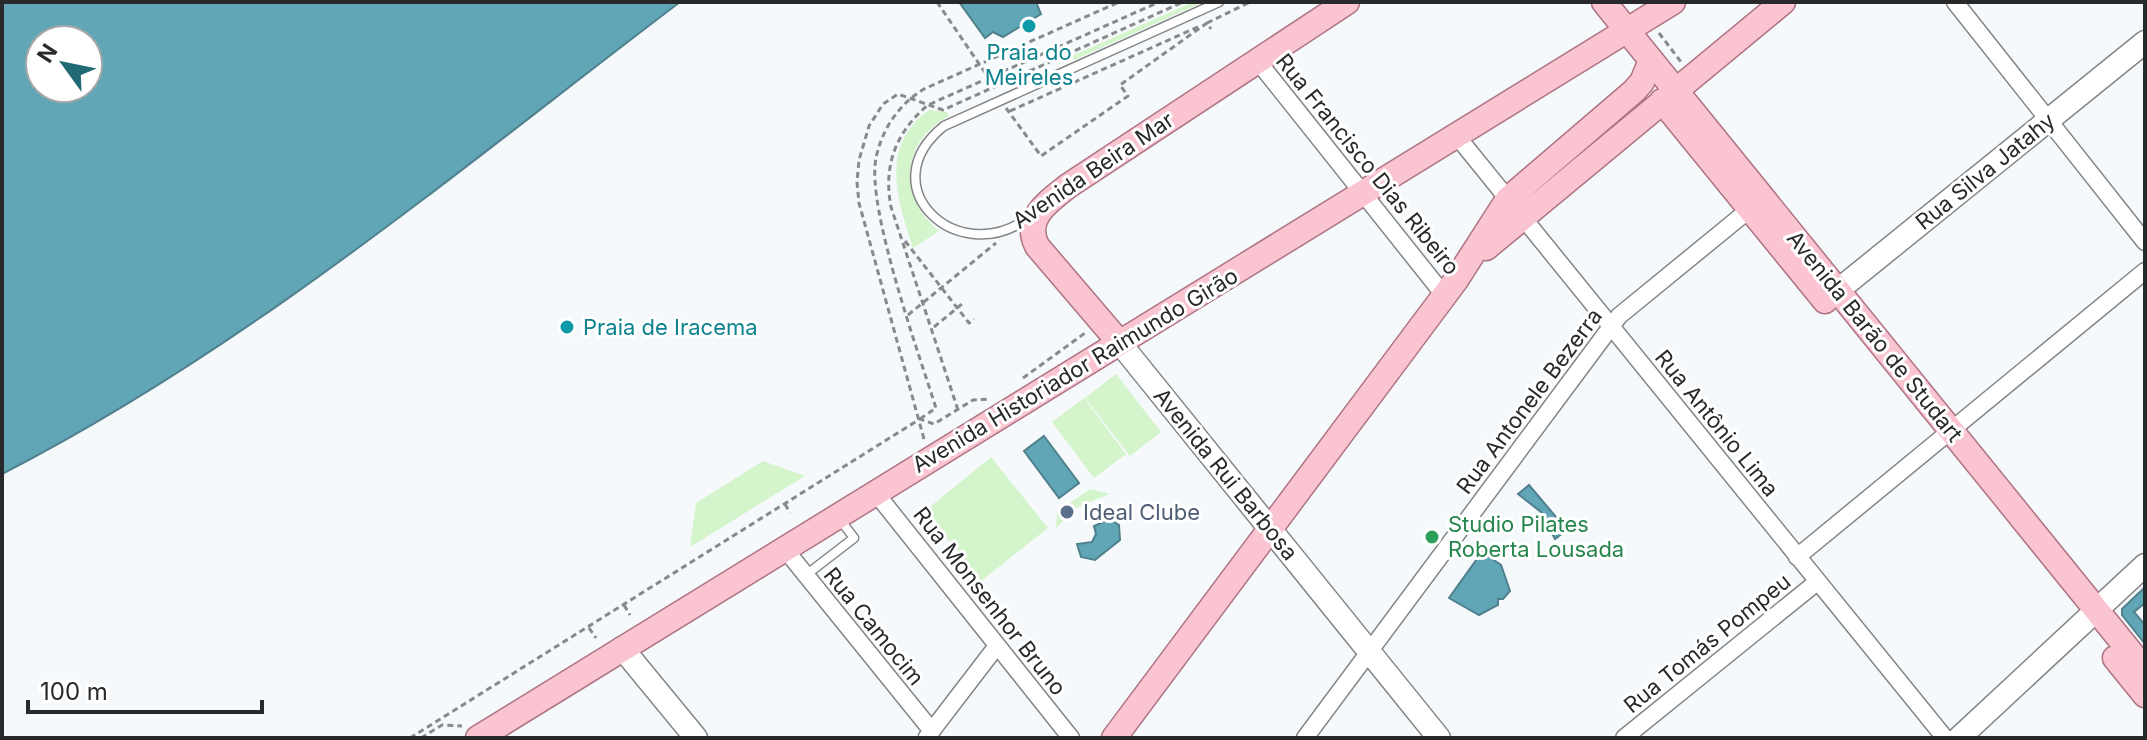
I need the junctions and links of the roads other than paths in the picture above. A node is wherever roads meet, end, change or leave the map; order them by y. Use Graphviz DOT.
graph roads {
  1 [pos="1219,2"];
  2 [pos="1347,2"];
  3 [pos="1604,2"];
  4 [pos="1673,2"];
  5 [pos="1783,2"];
  6 [pos="1955,2"];
  7 [pos="1627,30"];
  8 [pos="2145,42"];
  9 [pos="1256,59"];
  10 [pos="1651,60"];
  11 [pos="1668,96"];
  12 [pos="2049,120"];
  13 [pos="1456,135"];
  14 [pos="1364,192"];
  15 [pos="1756,204"];
  16 [pos="1042,208"];
  17 [pos="1515,208"];
  18 [pos="2145,242"];
  19 [pos="2145,271"];
  20 [pos="1450,288"];
  21 [pos="1831,296"];
  22 [pos="1612,326"];
  23 [pos="1119,342"];
  24 [pos="1946,435"];
  25 [pos="875,492"];
  26 [pos="837,515"];
  27 [pos="1270,529"];
  28 [pos="784,548"];
  29 [pos="1797,557"];
  30 [pos="2145,565"];
  31 [pos="805,575"];
  32 [pos="1817,582"];
  33 [pos="2091,616"];
  34 [pos="996,647"];
  35 [pos="622,648"];
  36 [pos="1370,652"];
  37 [pos="2145,670"];
  38 [pos="2145,695"];
  39 [pos="929,734"];
  40 [pos="490,735"];
  41 [pos="696,738"];
  42 [pos="1071,738"];
  43 [pos="1114,738"];
  44 [pos="1305,738"];
  45 [pos="1439,738"];
  46 [pos="1624,738"];
  47 [pos="1945,738"];
  48 [pos="1959,738"];
  1 -- 16 [label="lane, Avenida Beira Mar"];
  2 -- 9 [label="main road, Avenida Beira Mar"];
  3 -- 7 [label="main road, Avenida Barão de Studart"];
  4 -- 7 [label="main road, Avenida Historiador Raimundo Girão"];
  5 -- 11 [label="main road"];
  6 -- 12 [label="street"];
  7 -- 10 [label="main road, Avenida Barão de Studart"];
  7 -- 13 [label="main road, Avenida Historiador Raimundo Girão"];
  8 -- 12 [label="street, Rua Silva Jatahy"];
  9 -- 14 [label="street, Rua Francisco Dias Ribeiro"];
  9 -- 16 [label="main road, Avenida Beira Mar"];
  10 -- 11 [label="main road, Avenida Barão de Studart"];
  10 -- 17 [label="main road"];
  11 -- 15 [label="main road, Avenida Barão de Studart"];
  11 -- 17 [label="main road"];
  12 -- 18 [label="street"];
  12 -- 21 [label="street, Rua Silva Jatahy"];
  13 -- 14 [label="main road, Avenida Historiador Raimundo Girão"];
  13 -- 17 [label="street, Rua Antônio Lima"];
  14 -- 20 [label="street, Rua Francisco Dias Ribeiro"];
  14 -- 23 [label="main road, Avenida Historiador Raimundo Girão"];
  15 -- 21 [label="main road, Avenida Barão de Studart"];
  15 -- 22 [label="street, Rua Antonele Bezerra"];
  16 -- 23 [label="main road, Avenida Rui Barbosa"];
  17 -- 20 [label="main road"];
  17 -- 22 [label="street, Rua Antônio Lima"];
  19 -- 24 [label="street, Rua Tomás Pompeu"];
  20 -- 27 [label="main road"];
  21 -- 24 [label="main road, Avenida Barão de Studart"];
  22 -- 29 [label="street, Rua Antônio Lima"];
  22 -- 36 [label="street, Rua Antonele Bezerra"];
  23 -- 25 [label="main road, Avenida Historiador Raimundo Girão"];
  23 -- 27 [label="street, Avenida Rui Barbosa"];
  24 -- 29 [label="street, Rua Tomás Pompeu"];
  24 -- 33 [label="main road, Avenida Barão de Studart"];
  25 -- 26 [label="main road, Avenida Historiador Raimundo Girão"];
  25 -- 34 [label="street, Rua Monsenhor Bruno"];
  26 -- 28 [label="main road, Avenida Historiador Raimundo Girão"];
  26 -- 31 [label="lane"];
  27 -- 36 [label="street, Avenida Rui Barbosa"];
  27 -- 43 [label="main road"];
  28 -- 31 [label="street, Rua Camocim"];
  28 -- 35 [label="main road, Avenida Historiador Raimundo Girão"];
  29 -- 32 [label="street, Rua Antônio Lima"];
  30 -- 33 [label="street"];
  31 -- 39 [label="street, Rua Camocim"];
  32 -- 46 [label="street, Rua Tomás Pompeu"];
  32 -- 47 [label="street, Rua Antônio Lima"];
  33 -- 37 [label="main road, Avenida Barão de Studart"];
  33 -- 38 [label="main road, Avenida Barão de Studart"];
  33 -- 48 [label="street"];
  34 -- 39 [label="street"];
  34 -- 42 [label="street, Rua Monsenhor Bruno"];
  35 -- 40 [label="main road, Avenida Historiador Raimundo Girão"];
  35 -- 41 [label="street"];
  36 -- 44 [label="street, Rua Antonele Bezerra"];
  36 -- 45 [label="street, Avenida Rui Barbosa"];
}
